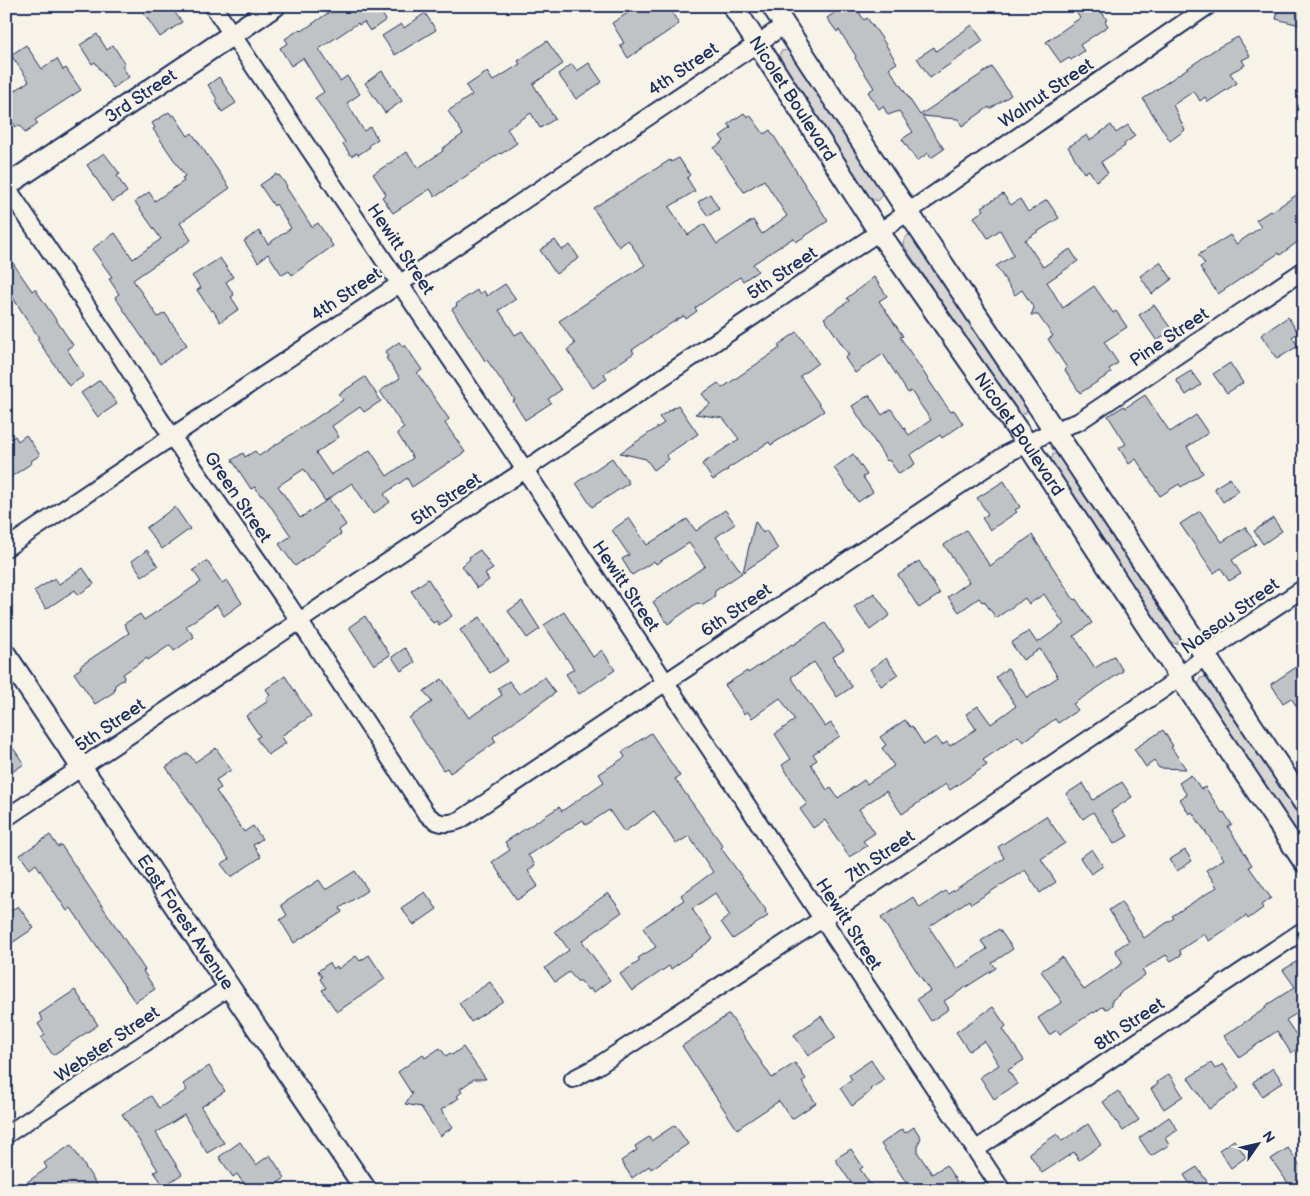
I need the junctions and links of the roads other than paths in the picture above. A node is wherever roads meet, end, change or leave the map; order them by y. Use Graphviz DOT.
graph roads {
  1 [pos="213,6"];
  2 [pos="275,6"];
  3 [pos="733,6"];
  4 [pos="772,6"];
  5 [pos="1208,6"];
  6 [pos="784,25"];
  7 [pos="233,36"];
  8 [pos="758,43"];
  9 [pos="6,186"];
  10 [pos="908,212"];
  11 [pos="879,232"];
  12 [pos="1304,270"];
  13 [pos="400,283"];
  14 [pos="1054,430"];
  15 [pos="172,436"];
  16 [pos="1026,442"];
  17 [pos="525,470"];
  18 [pos="6,548"];
  19 [pos="1304,588"];
  20 [pos="299,621"];
  21 [pos="6,655"];
  22 [pos="1205,656"];
  23 [pos="1180,677"];
  24 [pos="666,682"];
  25 [pos="82,767"];
  26 [pos="1304,803"];
  27 [pos="6,818"];
  28 [pos="443,824"];
  29 [pos="1304,862"];
  30 [pos="822,919"];
  31 [pos="1304,930"];
  32 [pos="229,987"];
  33 [pos="573,1079"];
  34 [pos="6,1135"];
  35 [pos="975,1150"];
  36 [pos="366,1190"];
  37 [pos="1002,1190"];
  1 -- 7 [label="street, Hewitt Street"];
  2 -- 7 [label="street, 3rd Street"];
  3 -- 8 [label="street, Nicolet Boulevard"];
  4 -- 6 [label="street, Nicolet Boulevard"];
  5 -- 10 [label="street, Walnut Street"];
  6 -- 8 [label="street, 4th Street"];
  6 -- 10 [label="street, Nicolet Boulevard"];
  7 -- 9 [label="street, 3rd Street"];
  7 -- 13 [label="street, Hewitt Street"];
  8 -- 11 [label="street, Nicolet Boulevard"];
  8 -- 13 [label="street, 4th Street"];
  9 -- 15 [label="street, Green Street"];
  10 -- 11 [label="street, 5th Street"];
  10 -- 14 [label="street, Nicolet Boulevard"];
  11 -- 16 [label="street, Nicolet Boulevard"];
  11 -- 17 [label="street, 5th Street"];
  12 -- 14 [label="street, Pine Street"];
  13 -- 15 [label="street, 4th Street"];
  13 -- 17 [label="street, Hewitt Street"];
  14 -- 16 [label="street, 6th Street"];
  14 -- 22 [label="street, Nicolet Boulevard"];
  15 -- 18 [label="street, 4th Street"];
  15 -- 20 [label="street, Green Street"];
  16 -- 23 [label="street, Nicolet Boulevard"];
  16 -- 24 [label="street, 6th Street"];
  17 -- 20 [label="street, 5th Street"];
  17 -- 24 [label="street, Hewitt Street"];
  19 -- 22 [label="street, Nassau Street"];
  20 -- 25 [label="street, 5th Street"];
  20 -- 28 [label="street, Green Street"];
  21 -- 25 [label="street, East Forest Avenue"];
  22 -- 23 [label="street, Nassau Street"];
  22 -- 26 [label="street, Nicolet Boulevard"];
  23 -- 29 [label="street, Nicolet Boulevard"];
  23 -- 30 [label="street, 7th Street"];
  24 -- 28 [label="street, 6th Street"];
  24 -- 30 [label="street, Hewitt Street"];
  25 -- 27 [label="street, 5th Street"];
  25 -- 32 [label="street, East Forest Avenue"];
  30 -- 33 [label="street, 7th Street"];
  30 -- 35 [label="street, Hewitt Street"];
  31 -- 35 [label="street, 8th Street"];
  32 -- 34 [label="street, Webster Street"];
  32 -- 36 [label="street, East Forest Avenue"];
  35 -- 37 [label="street, Hewitt Street"];
}
